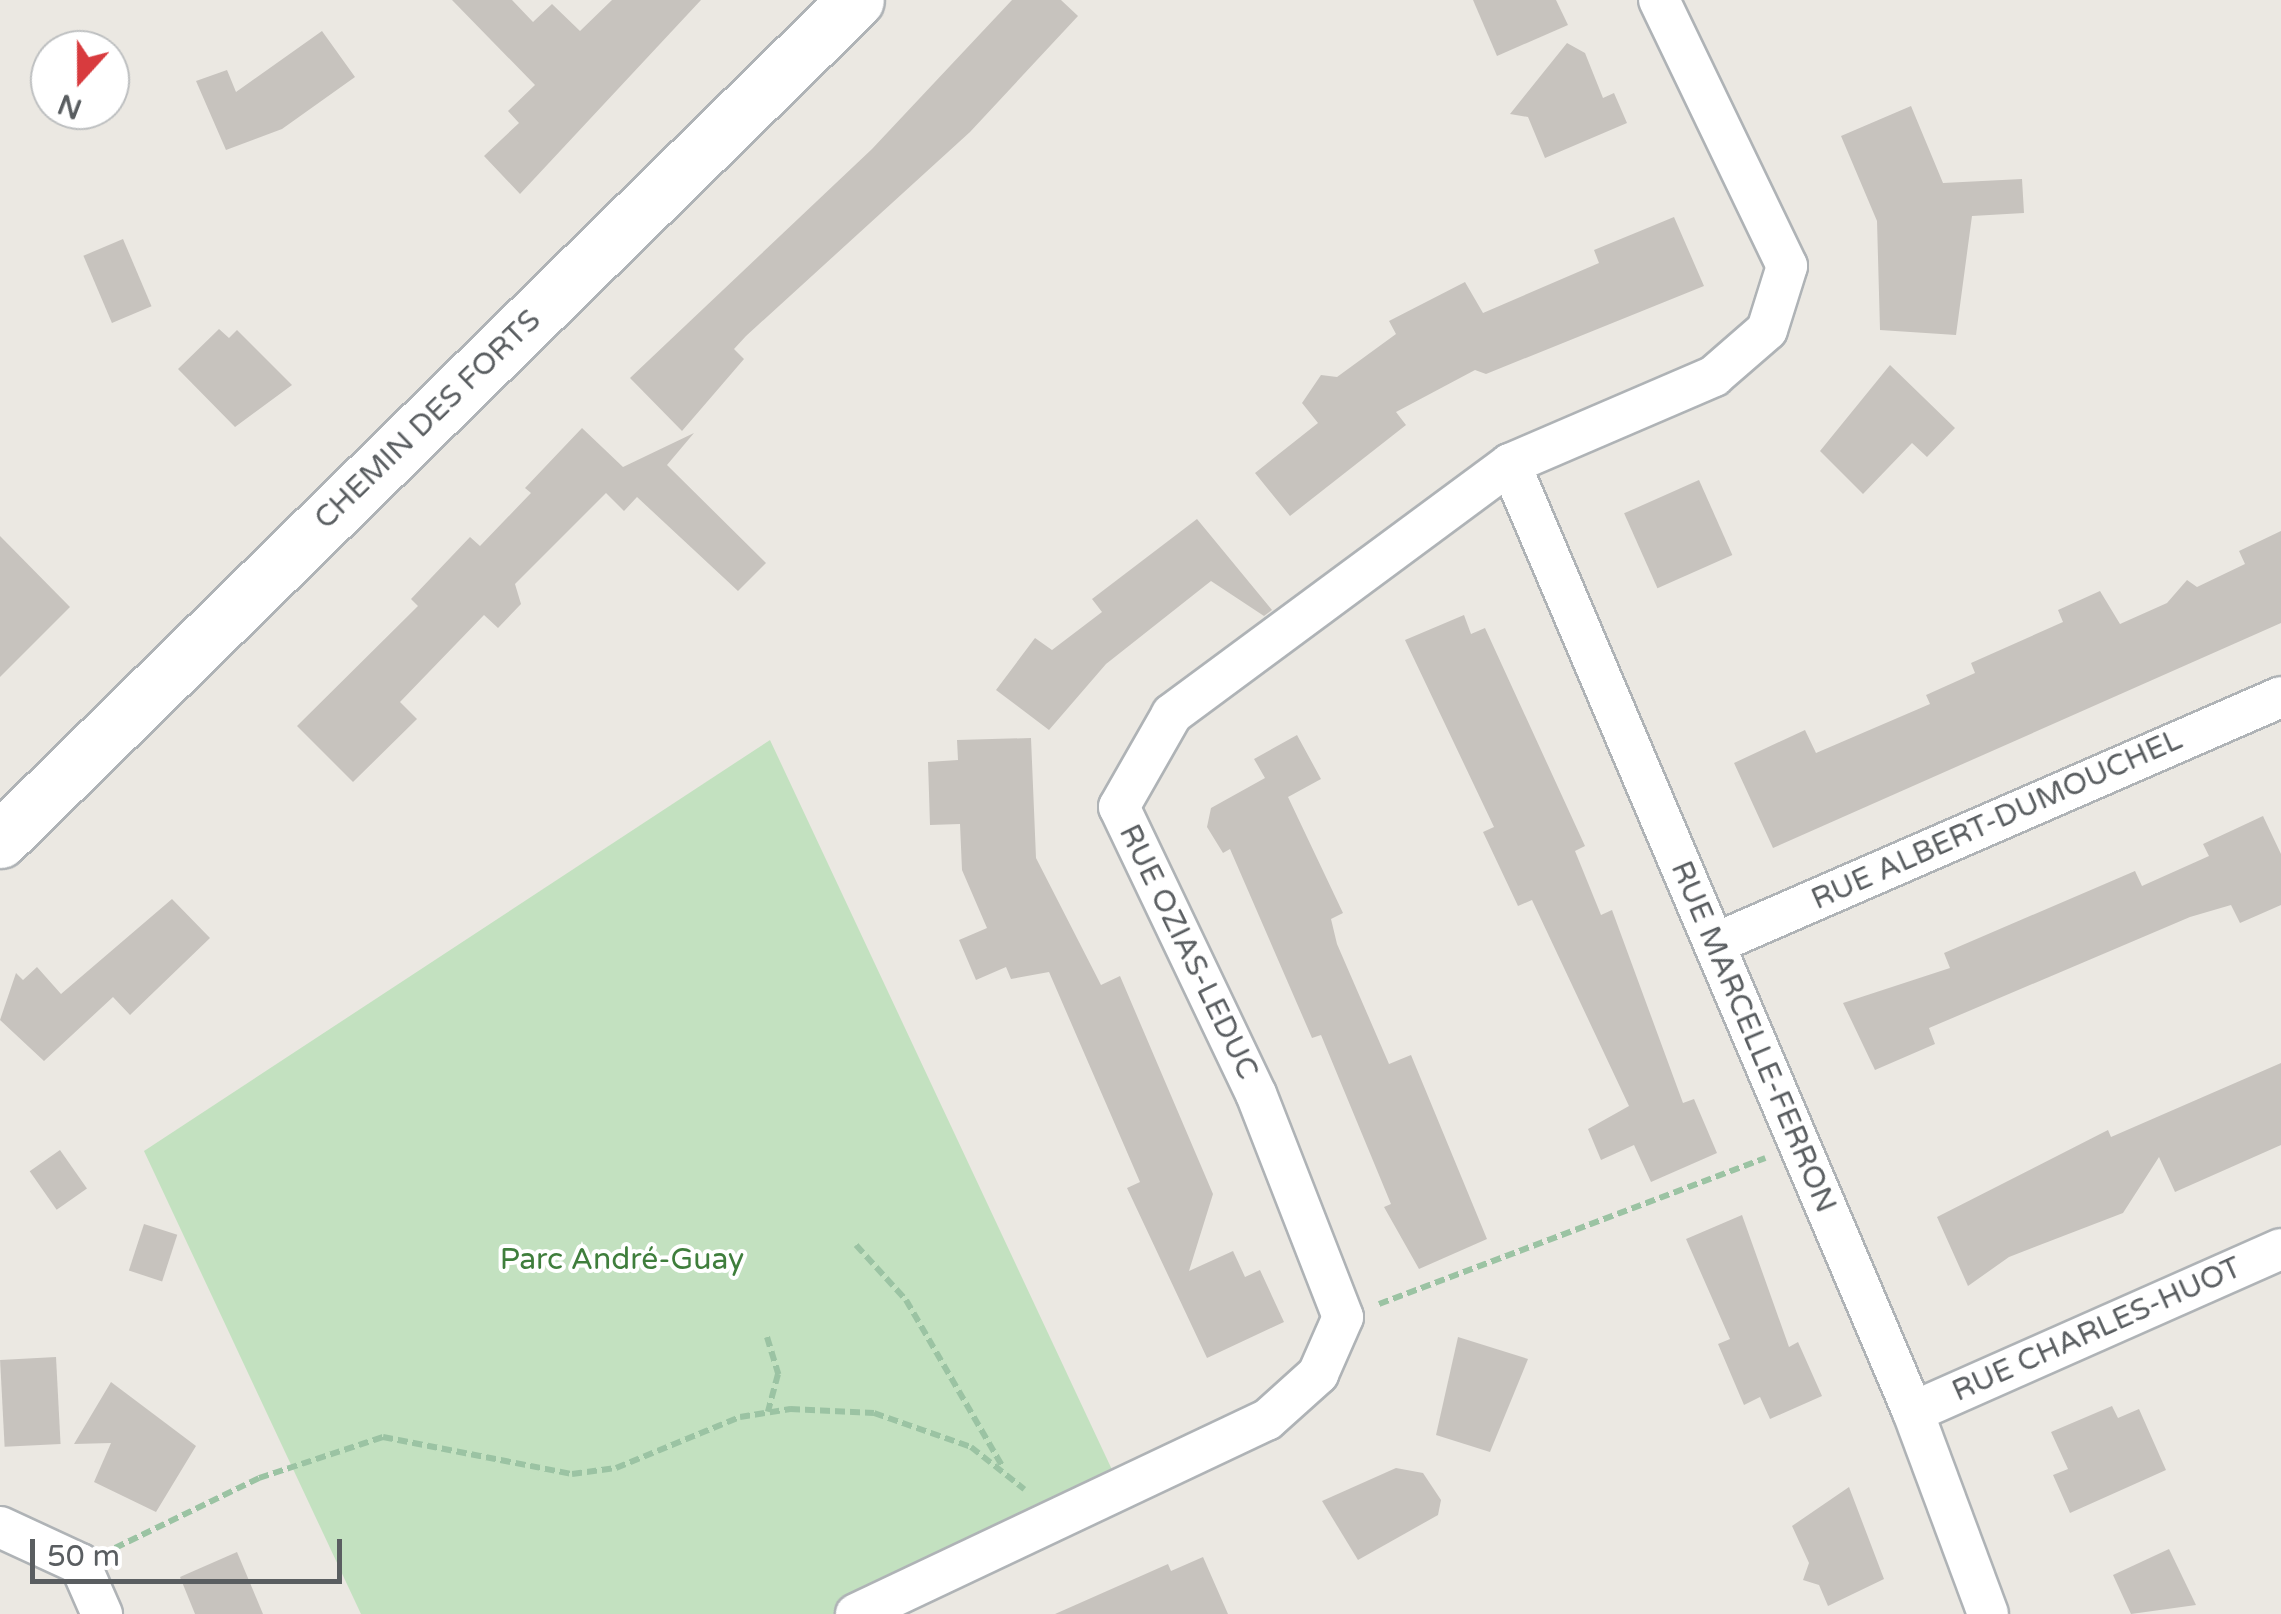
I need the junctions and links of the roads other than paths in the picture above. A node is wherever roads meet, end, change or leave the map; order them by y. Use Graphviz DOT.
graph roads {
  1 [pos="856,0"];
  2 [pos="1659,0"];
  3 [pos="1510,464"];
  4 [pos="2281,697"];
  5 [pos="0,840"];
  6 [pos="1714,944"];
  7 [pos="2281,1249"];
  8 [pos="1913,1412"];
  9 [pos="0,1526"];
  10 [pos="102,1614"];
  11 [pos="856,1614"];
  12 [pos="1988,1614"];
  1 -- 5 [label="street, CHEMIN DES FORTS"];
  2 -- 3 [label="street, RUE OZIAS-LEDUC"];
  3 -- 6 [label="street, RUE MARCELLE-FERRON"];
  3 -- 11 [label="street, RUE OZIAS-LEDUC"];
  4 -- 6 [label="street, RUE ALBERT-DUMOUCHEL"];
  6 -- 8 [label="street, RUE MARCELLE-FERRON"];
  7 -- 8 [label="street, RUE CHARLES-HUOT"];
  8 -- 12 [label="street, RUE MARCELLE-FERRON"];
  9 -- 10 [label="street"];
}
